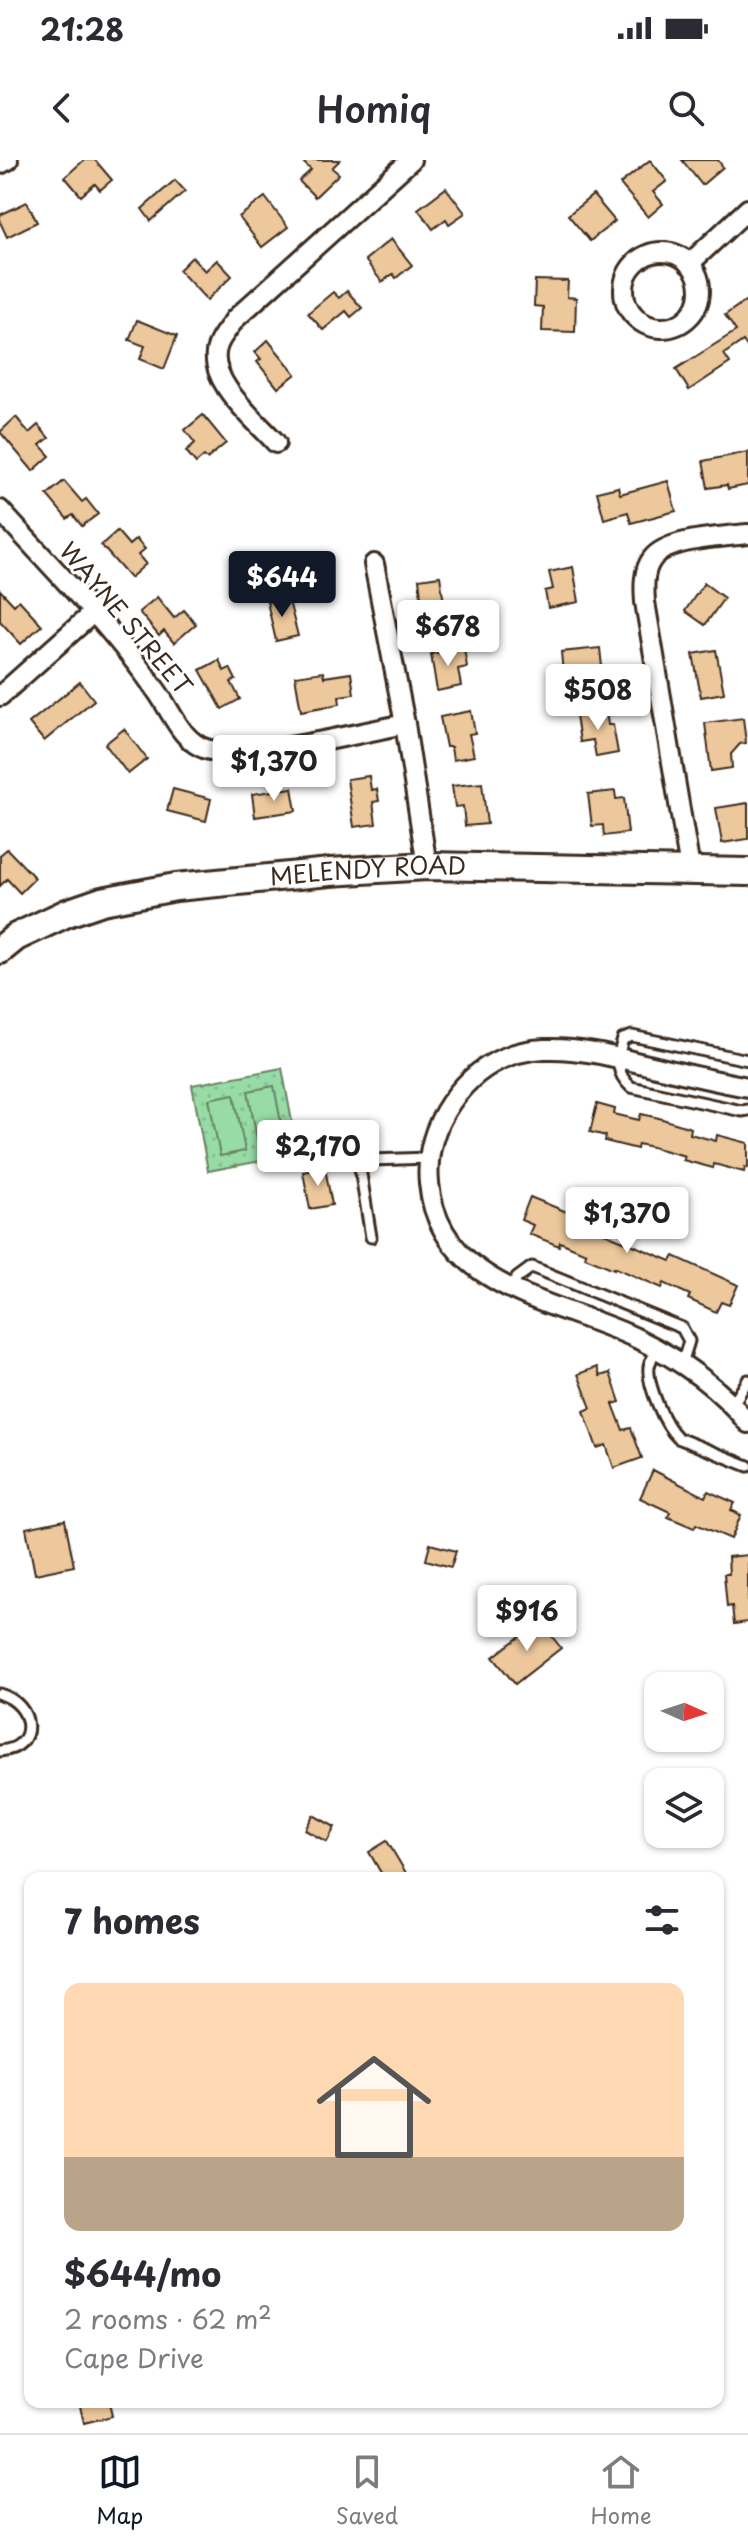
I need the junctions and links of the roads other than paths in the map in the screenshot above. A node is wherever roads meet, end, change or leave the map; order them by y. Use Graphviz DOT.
graph roads {
  1 [pos="8,160"];
  2 [pos="411,160"];
  3 [pos="0,164"];
  4 [pos="748,209"];
  5 [pos="689,264"];
  6 [pos="276,443"];
  7 [pos="0,510"];
  8 [pos="748,534"];
  9 [pos="374,564"];
  10 [pos="94,612"];
  11 [pos="0,696"];
  12 [pos="405,724"];
  13 [pos="427,866"];
  14 [pos="690,869"];
  15 [pos="748,872"];
  16 [pos="2,944"];
  17 [pos="617,1057"];
  18 [pos="748,1060"];
  19 [pos="748,1087"];
  20 [pos="748,1110"];
  21 [pos="429,1158"];
  22 [pos="371,1237"];
  23 [pos="512,1288"];
  24 [pos="656,1349"];
  25 [pos="682,1364"];
  26 [pos="748,1380"];
  27 [pos="733,1404"];
  28 [pos="748,1423"];
  29 [pos="748,1466"];
  30 [pos="0,1694"];
  31 [pos="0,1751"];
  1 -- 3 [label="street"];
  2 -- 6 [label="street"];
  4 -- 5 [label="street"];
  5 -- 5 [label="street"];
  7 -- 10 [label="street, WAYNE STREET"];
  8 -- 14 [label="street"];
  9 -- 12 [label="street"];
  10 -- 11 [label="street"];
  10 -- 12 [label="street, WAYNE STREET"];
  12 -- 13 [label="street"];
  13 -- 14 [label="street, MELENDY ROAD"];
  13 -- 16 [label="street, MELENDY ROAD"];
  14 -- 15 [label="street, MELENDY ROAD"];
  17 -- 18 [label="lane"];
  17 -- 19 [label="street"];
  17 -- 20 [label="lane"];
  17 -- 21 [label="street"];
  21 -- 22 [label="lane"];
  21 -- 23 [label="street"];
  23 -- 24 [label="street"];
  23 -- 25 [label="lane"];
  24 -- 25 [label="street"];
  24 -- 29 [label="lane"];
  25 -- 27 [label="street"];
  26 -- 27 [label="lane"];
  27 -- 28 [label="street"];
  30 -- 31 [label="lane"];
}
